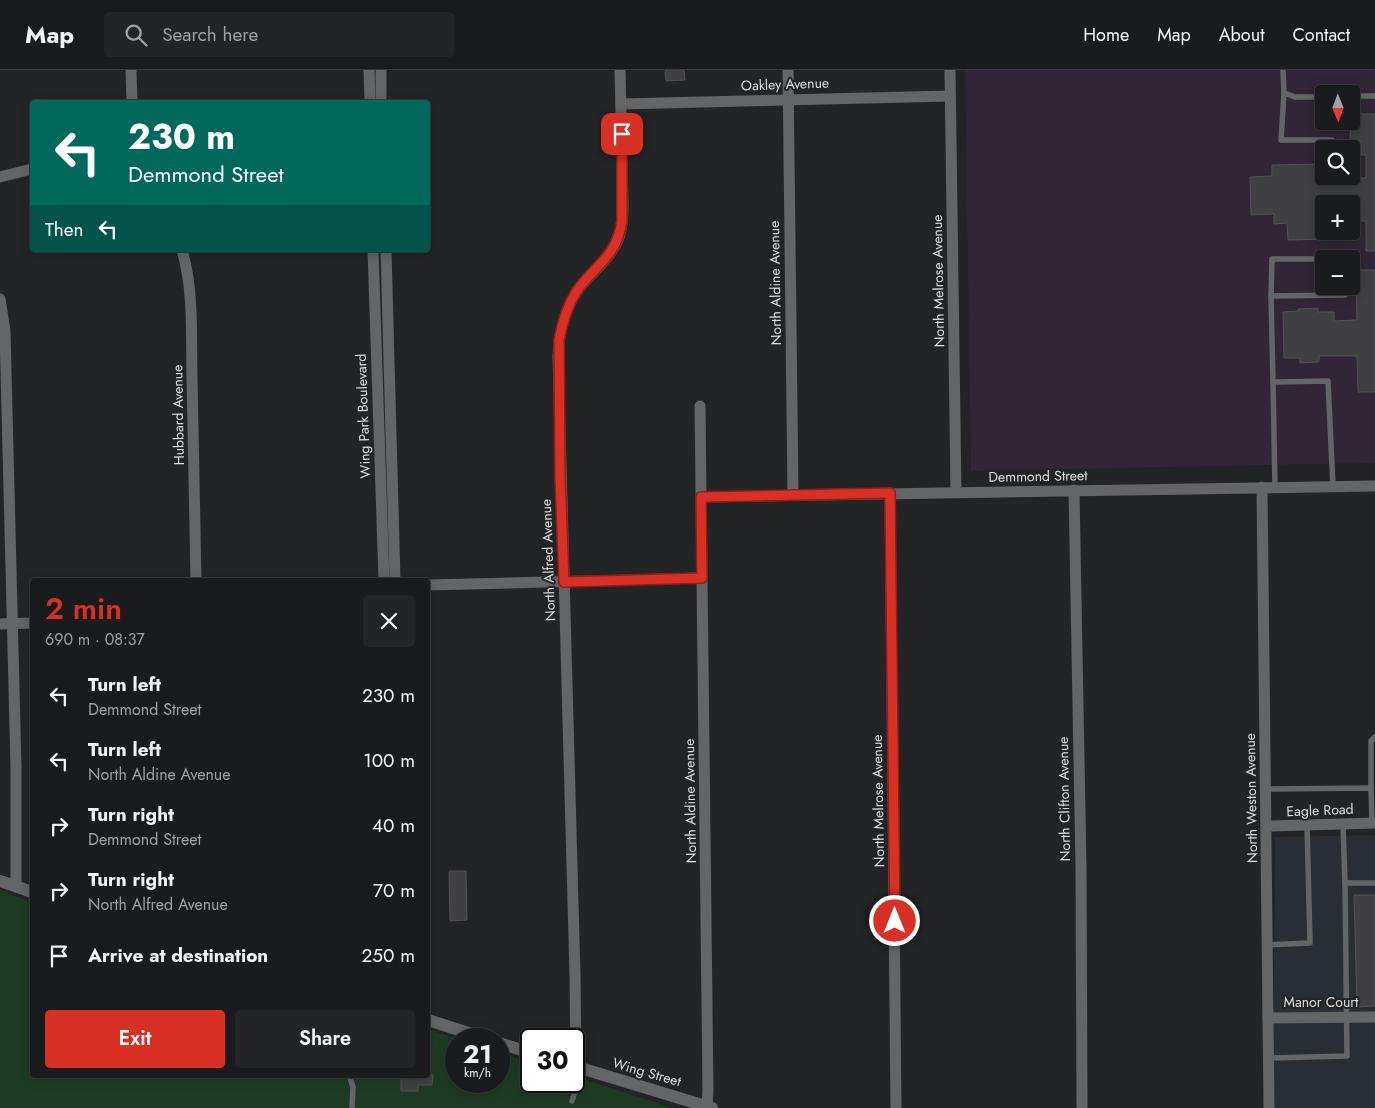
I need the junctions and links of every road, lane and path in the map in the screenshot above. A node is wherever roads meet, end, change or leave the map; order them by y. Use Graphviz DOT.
graph roads {
  1 [pos="131,70"];
  2 [pos="369,70"];
  3 [pos="381,70"];
  4 [pos="620,70"];
  5 [pos="788,70"];
  6 [pos="950,70"];
  7 [pos="1283,70"];
  8 [pos="1284,93"];
  9 [pos="950,96"];
  10 [pos="1360,96"];
  11 [pos="1375,96"];
  12 [pos="1315,97"];
  13 [pos="789,99"];
  14 [pos="132,100"];
  15 [pos="370,100"];
  16 [pos="381,100"];
  17 [pos="621,104"];
  18 [pos="1315,140"];
  19 [pos="30,170"];
  20 [pos="0,177"];
  21 [pos="183,252"];
  22 [pos="373,252"];
  23 [pos="386,252"];
  24 [pos="1315,259"];
  25 [pos="1344,295"];
  26 [pos="1270,296"];
  27 [pos="0,299"];
  28 [pos="1273,382"];
  29 [pos="700,406"];
  30 [pos="1375,486"];
  31 [pos="1262,487"];
  32 [pos="1275,487"];
  33 [pos="1333,487"];
  34 [pos="1074,490"];
  35 [pos="956,492"];
  36 [pos="890,493"];
  37 [pos="792,495"];
  38 [pos="701,497"];
  39 [pos="196,578"];
  40 [pos="384,578"];
  41 [pos="395,578"];
  42 [pos="702,578"];
  43 [pos="564,582"];
  44 [pos="430,585"];
  45 [pos="6,624"];
  46 [pos="30,624"];
  47 [pos="1373,738"];
  48 [pos="1371,788"];
  49 [pos="1266,789"];
  50 [pos="1373,823"];
  51 [pos="1344,824"];
  52 [pos="1308,825"];
  53 [pos="1267,826"];
  54 [pos="0,881"];
  55 [pos="1345,883"];
  56 [pos="1375,883"];
  57 [pos="16,886"];
  58 [pos="30,891"];
  59 [pos="1267,945"];
  60 [pos="1375,1017"];
  61 [pos="1268,1018"];
  62 [pos="1346,1018"];
  63 [pos="430,1021"];
  64 [pos="453,1028"];
  65 [pos="576,1028"];
  66 [pos="1268,1058"];
  67 [pos="585,1069"];
  68 [pos="352,1078"];
  69 [pos="573,1093"];
  70 [pos="572,1101"];
  71 [pos="709,1107"];
  72 [pos="352,1108"];
  73 [pos="896,1108"];
  74 [pos="1082,1108"];
  75 [pos="1269,1108"];
  1 -- 14 [label="street"];
  2 -- 15 [label="street"];
  3 -- 16 [label="street"];
  4 -- 17 [label="street, North Alfred Avenue"];
  5 -- 13 [label="street, North Aldine Avenue"];
  6 -- 9 [label="street, North Melrose Avenue"];
  7 -- 8 [label="lane"];
  8 -- 12 [label="lane"];
  8 -- 18 [label="lane"];
  9 -- 13 [label="street, Oakley Avenue"];
  9 -- 35 [label="street, North Melrose Avenue"];
  10 -- 11 [label="lane"];
  13 -- 17 [label="street, Oakley Avenue"];
  13 -- 37 [label="street, North Aldine Avenue"];
  17 -- 43 [label="street, North Alfred Avenue"];
  19 -- 20 [label="street"];
  21 -- 39 [label="street, Hubbard Avenue"];
  22 -- 40 [label="street, Wing Park Boulevard"];
  23 -- 41 [label="street, Wing Park Boulevard"];
  24 -- 26 [label="lane"];
  25 -- 26 [label="lane"];
  26 -- 28 [label="lane"];
  27 -- 45 [label="street"];
  28 -- 32 [label="lane"];
  28 -- 33 [label="lane"];
  29 -- 38 [label="street, North Aldine Avenue"];
  30 -- 33 [label="street, Demmond Street"];
  31 -- 32 [label="street, Demmond Street"];
  31 -- 34 [label="street, Demmond Street"];
  31 -- 49 [label="street, North Weston Avenue"];
  32 -- 33 [label="street, Demmond Street"];
  34 -- 35 [label="street, Demmond Street"];
  34 -- 74 [label="street, North Clifton Avenue"];
  35 -- 36 [label="street, Demmond Street"];
  36 -- 37 [label="street, Demmond Street"];
  36 -- 73 [label="street, North Melrose Avenue"];
  37 -- 38 [label="street, Demmond Street"];
  38 -- 42 [label="street, North Aldine Avenue"];
  42 -- 43 [label="street"];
  42 -- 71 [label="street, North Aldine Avenue"];
  43 -- 44 [label="street"];
  43 -- 65 [label="street, North Alfred Avenue"];
  45 -- 46 [label="street"];
  45 -- 57 [label="street"];
  47 -- 48 [label="lane"];
  48 -- 49 [label="lane"];
  48 -- 50 [label="lane"];
  49 -- 53 [label="street, North Weston Avenue"];
  50 -- 51 [label="street, Eagle Road"];
  51 -- 52 [label="street, Eagle Road"];
  51 -- 55 [label="lane"];
  52 -- 53 [label="street, Eagle Road"];
  52 -- 59 [label="lane"];
  53 -- 59 [label="street, North Weston Avenue"];
  54 -- 57 [label="street"];
  55 -- 56 [label="lane"];
  55 -- 62 [label="lane"];
  57 -- 58 [label="street"];
  59 -- 61 [label="street, North Weston Avenue"];
  60 -- 62 [label="street, Manor Court"];
  61 -- 62 [label="street, Manor Court"];
  61 -- 66 [label="street, North Weston Avenue"];
  62 -- 66 [label="lane"];
  63 -- 64 [label="street"];
  66 -- 75 [label="street, North Weston Avenue"];
  67 -- 71 [label="street, Wing Street"];
  68 -- 72 [label="lane"];
  69 -- 70 [label="lane"];
}
